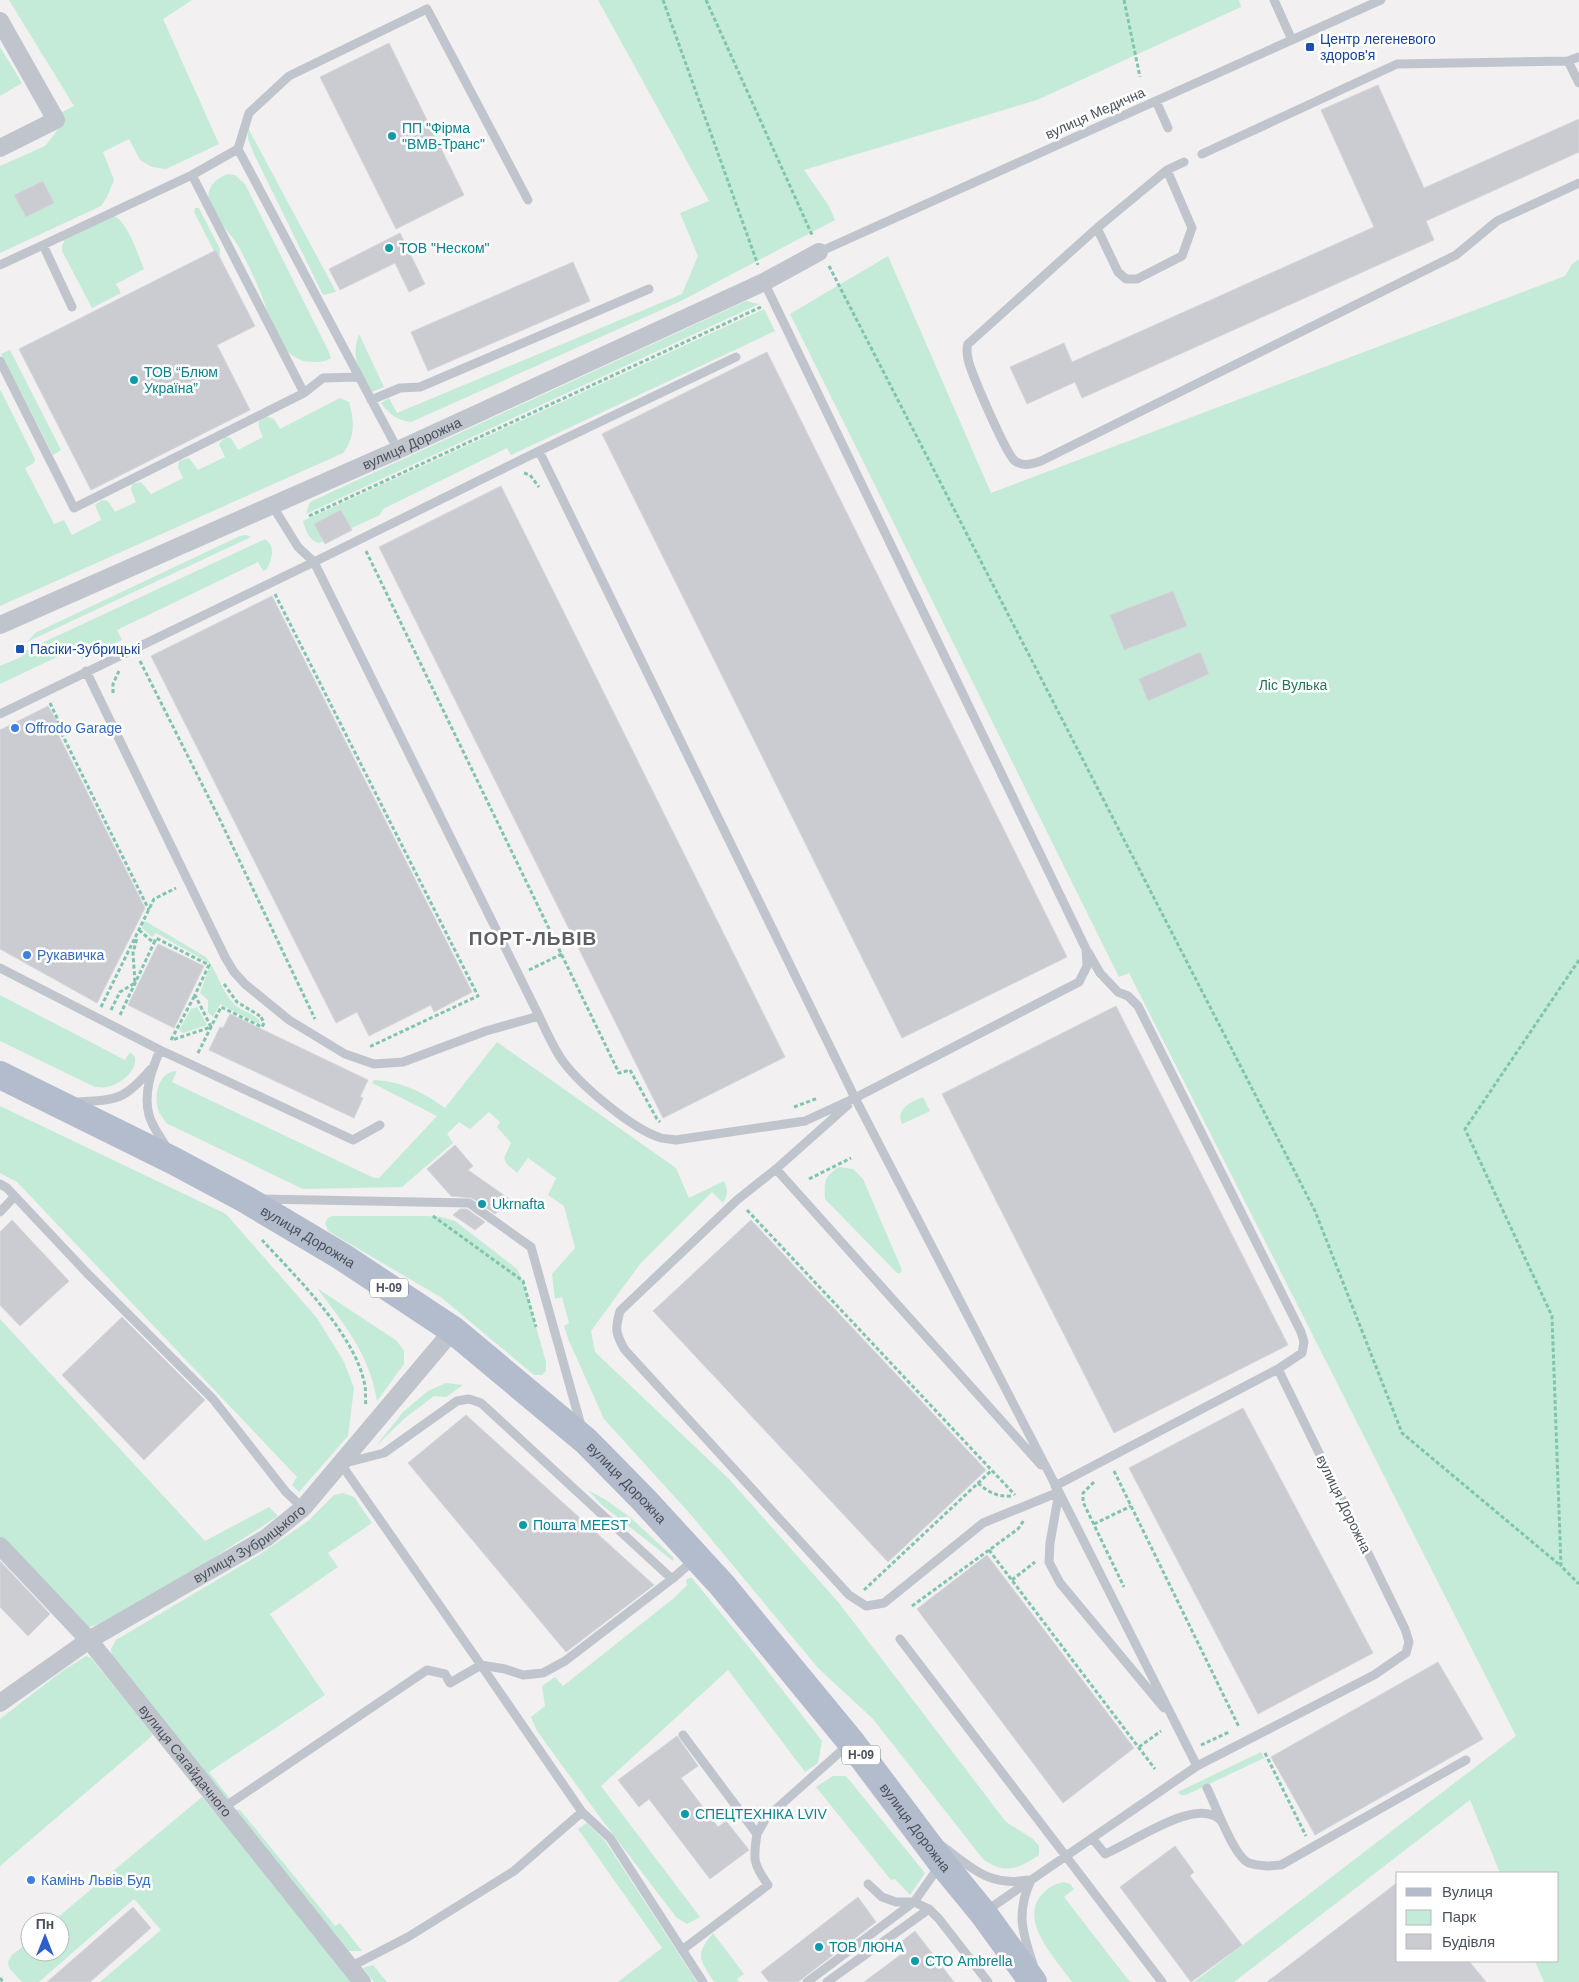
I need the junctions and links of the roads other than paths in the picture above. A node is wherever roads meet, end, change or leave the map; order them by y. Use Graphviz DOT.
graph roads {
  1 [pos="1274,0"];
  2 [pos="1382,0"];
  3 [pos="0,21"];
  4 [pos="1292,40"];
  5 [pos="1579,57"];
  6 [pos="1568,61"];
  7 [pos="1579,83"];
  8 [pos="1156,101"];
  9 [pos="1168,128"];
  10 [pos="0,148"];
  11 [pos="238,149"];
  12 [pos="1202,154"];
  13 [pos="1184,162"];
  14 [pos="1167,170"];
  15 [pos="192,175"];
  16 [pos="1579,183"];
  17 [pos="528,200"];
  18 [pos="1097,228"];
  19 [pos="43,245"];
  20 [pos="819,252"];
  21 [pos="0,265"];
  22 [pos="764,282"];
  23 [pos="649,289"];
  24 [pos="72,307"];
  25 [pos="736,357"];
  26 [pos="0,361"];
  27 [pos="359,378"];
  28 [pos="304,393"];
  29 [pos="371,400"];
  30 [pos="398,450"];
  31 [pos="539,451"];
  32 [pos="272,505"];
  33 [pos="314,562"];
  34 [pos="0,626"];
  35 [pos="86,671"];
  36 [pos="0,714"];
  37 [pos="1086,949"];
  38 [pos="0,968"];
  39 [pos="539,1016"];
  40 [pos="160,1050"];
  41 [pos="153,1066"];
  42 [pos="0,1075"];
  43 [pos="855,1098"];
  44 [pos="55,1102"];
  45 [pos="380,1125"];
  46 [pos="174,1161"];
  47 [pos="776,1169"];
  48 [pos="0,1184"];
  49 [pos="14,1197"];
  50 [pos="246,1199"];
  51 [pos="0,1212"];
  52 [pos="453,1330"];
  53 [pos="1278,1369"];
  54 [pos="586,1441"];
  55 [pos="341,1464"];
  56 [pos="1049,1474"];
  57 [pos="1057,1489"];
  58 [pos="302,1508"];
  59 [pos="0,1546"];
  60 [pos="697,1557"];
  61 [pos="672,1579"];
  62 [pos="900,1639"];
  63 [pos="89,1640"];
  64 [pos="481,1665"];
  65 [pos="0,1703"];
  66 [pos="1173,1718"];
  67 [pos="684,1735"];
  68 [pos="851,1742"];
  69 [pos="1466,1760"];
  70 [pos="1197,1766"];
  71 [pos="1207,1788"];
  72 [pos="223,1808"];
  73 [pos="582,1812"];
  74 [pos="917,1828"];
  75 [pos="1226,1829"];
  76 [pos="757,1834"];
  77 [pos="1092,1838"];
  78 [pos="1066,1856"];
  79 [pos="942,1863"];
  80 [pos="1031,1880"];
  81 [pos="868,1884"];
  82 [pos="914,1902"];
  83 [pos="929,1909"];
  84 [pos="983,1913"];
  85 [pos="682,1950"];
  86 [pos="350,1966"];
  87 [pos="362,1982"];
  88 [pos="703,1982"];
  89 [pos="807,1982"];
  90 [pos="827,1982"];
  91 [pos="988,1982"];
  92 [pos="1033,1982"];
  93 [pos="1038,1982"];
  94 [pos="1162,1982"];
  1 -- 4 [label="lane"];
  2 -- 4 [label="lane, вулиця Медична"];
  3 -- 10 [label="street"];
  4 -- 8 [label="lane, вулиця Медична"];
  5 -- 6 [label="lane"];
  6 -- 7 [label="lane"];
  6 -- 12 [label="lane"];
  8 -- 9 [label="lane"];
  8 -- 20 [label="lane, вулиця Медична"];
  11 -- 15 [label="lane"];
  11 -- 17 [label="lane"];
  11 -- 27 [label="lane"];
  13 -- 14 [label="lane"];
  14 -- 18 [label="lane"];
  14 -- 18 [label="lane"];
  15 -- 19 [label="lane"];
  15 -- 28 [label="lane"];
  16 -- 18 [label="lane"];
  19 -- 21 [label="lane"];
  19 -- 24 [label="lane"];
  20 -- 22 [label="street, вулиця Дорожна"];
  22 -- 30 [label="street, вулиця Дорожна"];
  22 -- 37 [label="lane"];
  23 -- 29 [label="lane"];
  25 -- 31 [label="lane"];
  26 -- 28 [label="lane"];
  27 -- 28 [label="lane"];
  27 -- 29 [label="lane"];
  29 -- 30 [label="lane"];
  30 -- 32 [label="street, вулиця Дорожна"];
  31 -- 33 [label="lane"];
  31 -- 43 [label="lane"];
  32 -- 33 [label="lane"];
  32 -- 34 [label="street, вулиця Дорожна"];
  33 -- 35 [label="lane"];
  33 -- 39 [label="lane"];
  35 -- 36 [label="lane"];
  35 -- 39 [label="lane"];
  37 -- 43 [label="lane"];
  37 -- 53 [label="lane"];
  38 -- 40 [label="lane"];
  39 -- 43 [label="lane"];
  40 -- 41 [label="lane, вулиця Дорожна"];
  40 -- 45 [label="lane"];
  41 -- 44 [label="lane, вулиця Дорожна"];
  41 -- 46 [label="lane, вулиця Дорожна"];
  42 -- 44 [label="main road, вулиця Дорожна / Н-09"];
  43 -- 47 [label="lane"];
  43 -- 56 [label="lane"];
  44 -- 46 [label="main road, вулиця Дорожна / Н-09"];
  46 -- 50 [label="main road, вулиця Дорожна / Н-09"];
  47 -- 56 [label="lane"];
  47 -- 57 [label="lane"];
  48 -- 49 [label="lane"];
  49 -- 51 [label="lane"];
  49 -- 58 [label="lane"];
  50 -- 52 [label="main road, вулиця Дорожна / Н-09"];
  50 -- 54 [label="lane"];
  52 -- 54 [label="main road, вулиця Дорожна / Н-09"];
  52 -- 55 [label="street, вулиця Зубрицького"];
  53 -- 57 [label="lane"];
  53 -- 70 [label="lane, вулиця Дорожна"];
  54 -- 60 [label="main road, вулиця Дорожна / Н-09"];
  55 -- 58 [label="street, вулиця Зубрицького"];
  55 -- 61 [label="lane"];
  55 -- 64 [label="lane"];
  56 -- 57 [label="lane"];
  57 -- 66 [label="lane"];
  57 -- 66 [label="lane"];
  58 -- 63 [label="street, вулиця Зубрицького"];
  59 -- 63 [label="street, вулиця Сагайдачного"];
  60 -- 61 [label="lane"];
  60 -- 68 [label="main road, вулиця Дорожна / Н-09"];
  61 -- 64 [label="lane"];
  62 -- 78 [label="lane"];
  63 -- 65 [label="street, вулиця Зубрицького"];
  63 -- 72 [label="street, вулиця Сагайдачного"];
  64 -- 72 [label="lane"];
  64 -- 73 [label="lane"];
  66 -- 70 [label="lane"];
  67 -- 76 [label="lane"];
  68 -- 74 [label="main road, вулиця Дорожна / Н-09"];
  68 -- 76 [label="lane"];
  69 -- 75 [label="lane"];
  70 -- 77 [label="lane, вулиця Дорожна"];
  71 -- 75 [label="lane"];
  72 -- 86 [label="street, вулиця Сагайдачного"];
  73 -- 85 [label="lane"];
  73 -- 86 [label="lane"];
  74 -- 79 [label="main road, вулиця Дорожна / Н-09"];
  74 -- 80 [label="lane"];
  75 -- 77 [label="lane"];
  76 -- 85 [label="lane"];
  77 -- 78 [label="lane, вулиця Дорожна"];
  78 -- 80 [label="lane, вулиця Дорожна"];
  78 -- 94 [label="lane"];
  79 -- 82 [label="lane"];
  79 -- 84 [label="main road, вулиця Дорожна / Н-09"];
  80 -- 84 [label="lane, вулиця Дорожна"];
  80 -- 93 [label="lane"];
  81 -- 82 [label="lane"];
  82 -- 83 [label="lane"];
  82 -- 89 [label="lane"];
  83 -- 90 [label="lane"];
  83 -- 91 [label="lane"];
  84 -- 92 [label="main road, вулиця Дорожна / Н-09"];
  85 -- 88 [label="lane"];
  86 -- 87 [label="street, вулиця Сагайдачного"];
}
